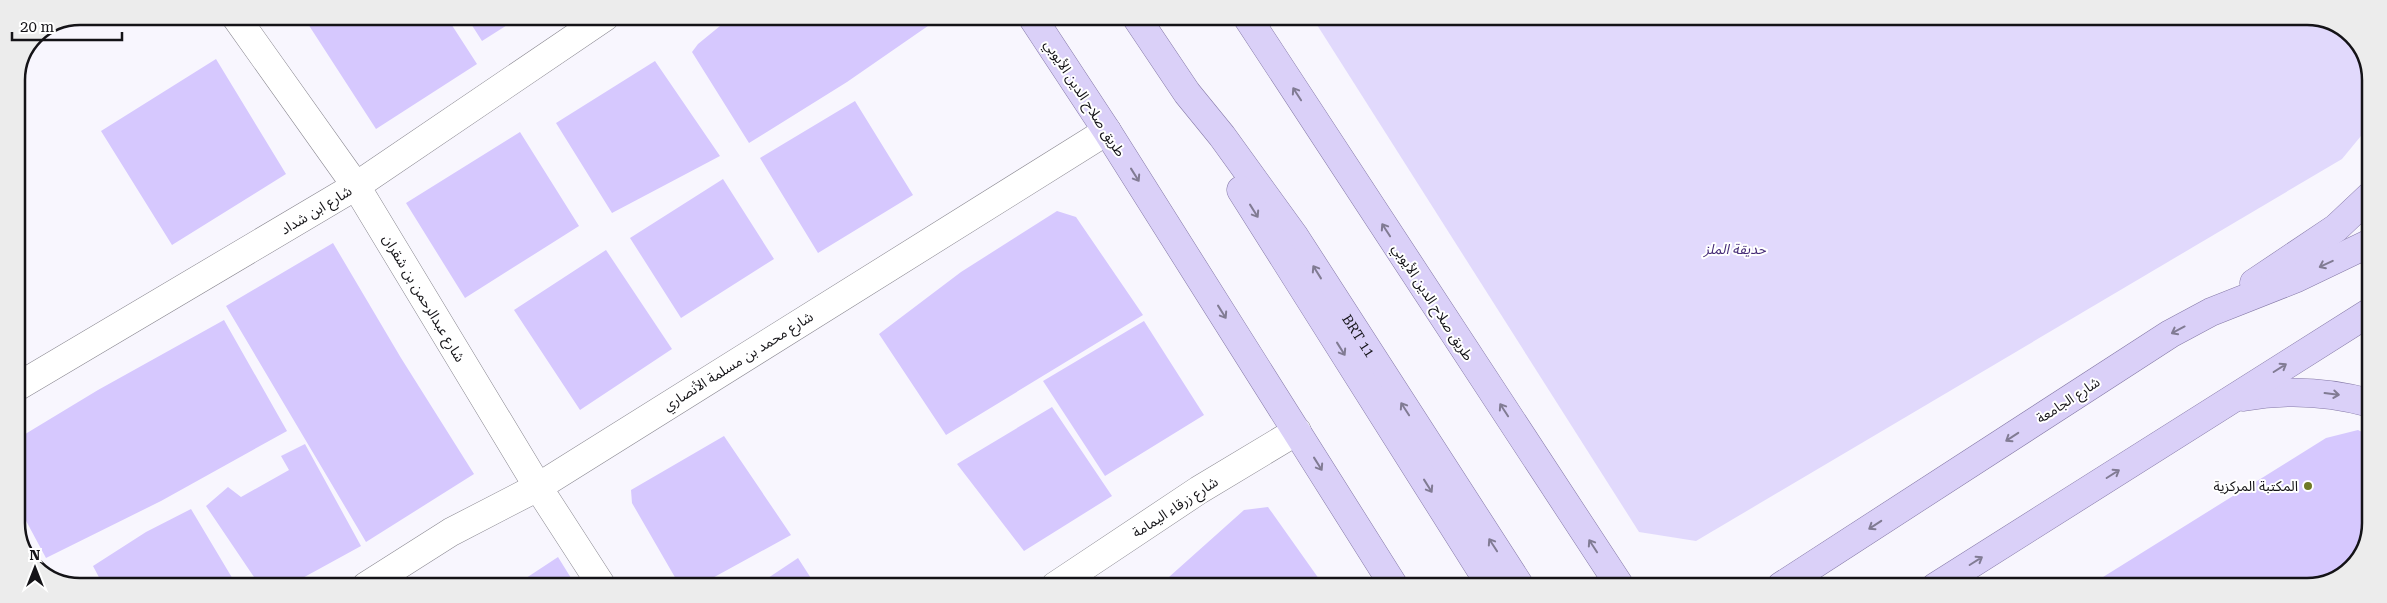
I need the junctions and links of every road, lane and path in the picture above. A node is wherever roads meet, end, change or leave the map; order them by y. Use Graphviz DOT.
graph roads {
  1 [pos="241,25"];
  2 [pos="592,25"];
  3 [pos="1037,25"];
  4 [pos="1141,25"];
  5 [pos="1252,25"];
  6 [pos="1187,93"];
  7 [pos="1107,130"];
  8 [pos="356,186"];
  9 [pos="2362,204"];
  10 [pos="2362,247"];
  11 [pos="2211,312"];
  12 [pos="2362,317"];
  13 [pos="25,382"];
  14 [pos="2232,399"];
  15 [pos="2362,401"];
  16 [pos="1297,432"];
  17 [pos="538,487"];
  18 [pos="379,578"];
  19 [pos="597,578"];
  20 [pos="1068,578"];
  21 [pos="1389,578"];
  22 [pos="1486,578"];
  23 [pos="1515,578"];
  24 [pos="1615,578"];
  25 [pos="1793,578"];
  26 [pos="1948,578"];
  1 -- 8 [label="street, شارع عبدالرحمن بن شقران"];
  2 -- 8 [label="street, شارع ابن شداد"];
  3 -- 7 [label="main road, طريق صلاح الدين الأيوبي"];
  4 -- 6 [label="main road, BRT 11"];
  24 -- 5 [label="main road, طريق صلاح الدين الأيوبي, one-way"];
  6 -- 22 [label="main road, BRT 11, one-way"];
  23 -- 6 [label="main road, BRT 11, one-way"];
  7 -- 16 [label="main road, طريق صلاح الدين الأيوبي, one-way"];
  7 -- 17 [label="street, شارع محمد بن مسلمة الأنصاري"];
  8 -- 13 [label="street, شارع ابن شداد"];
  8 -- 17 [label="street, شارع عبدالرحمن بن شقران"];
  9 -- 11 [label="main road"];
  10 -- 11 [label="main road, شارع الجامعة, one-way"];
  11 -- 25 [label="main road, شارع الجامعة, one-way"];
  14 -- 12 [label="main road, one-way"];
  14 -- 15 [label="main road, one-way"];
  26 -- 14 [label="main road, one-way"];
  16 -- 20 [label="street, شارع زرقاء اليمامة"];
  16 -- 21 [label="main road, طريق صلاح الدين الأيوبي, one-way"];
  17 -- 18 [label="street, شارع محمد بن مسلمة الأنصاري"];
  17 -- 19 [label="street, شارع عبدالرحمن بن شقران"];
}
